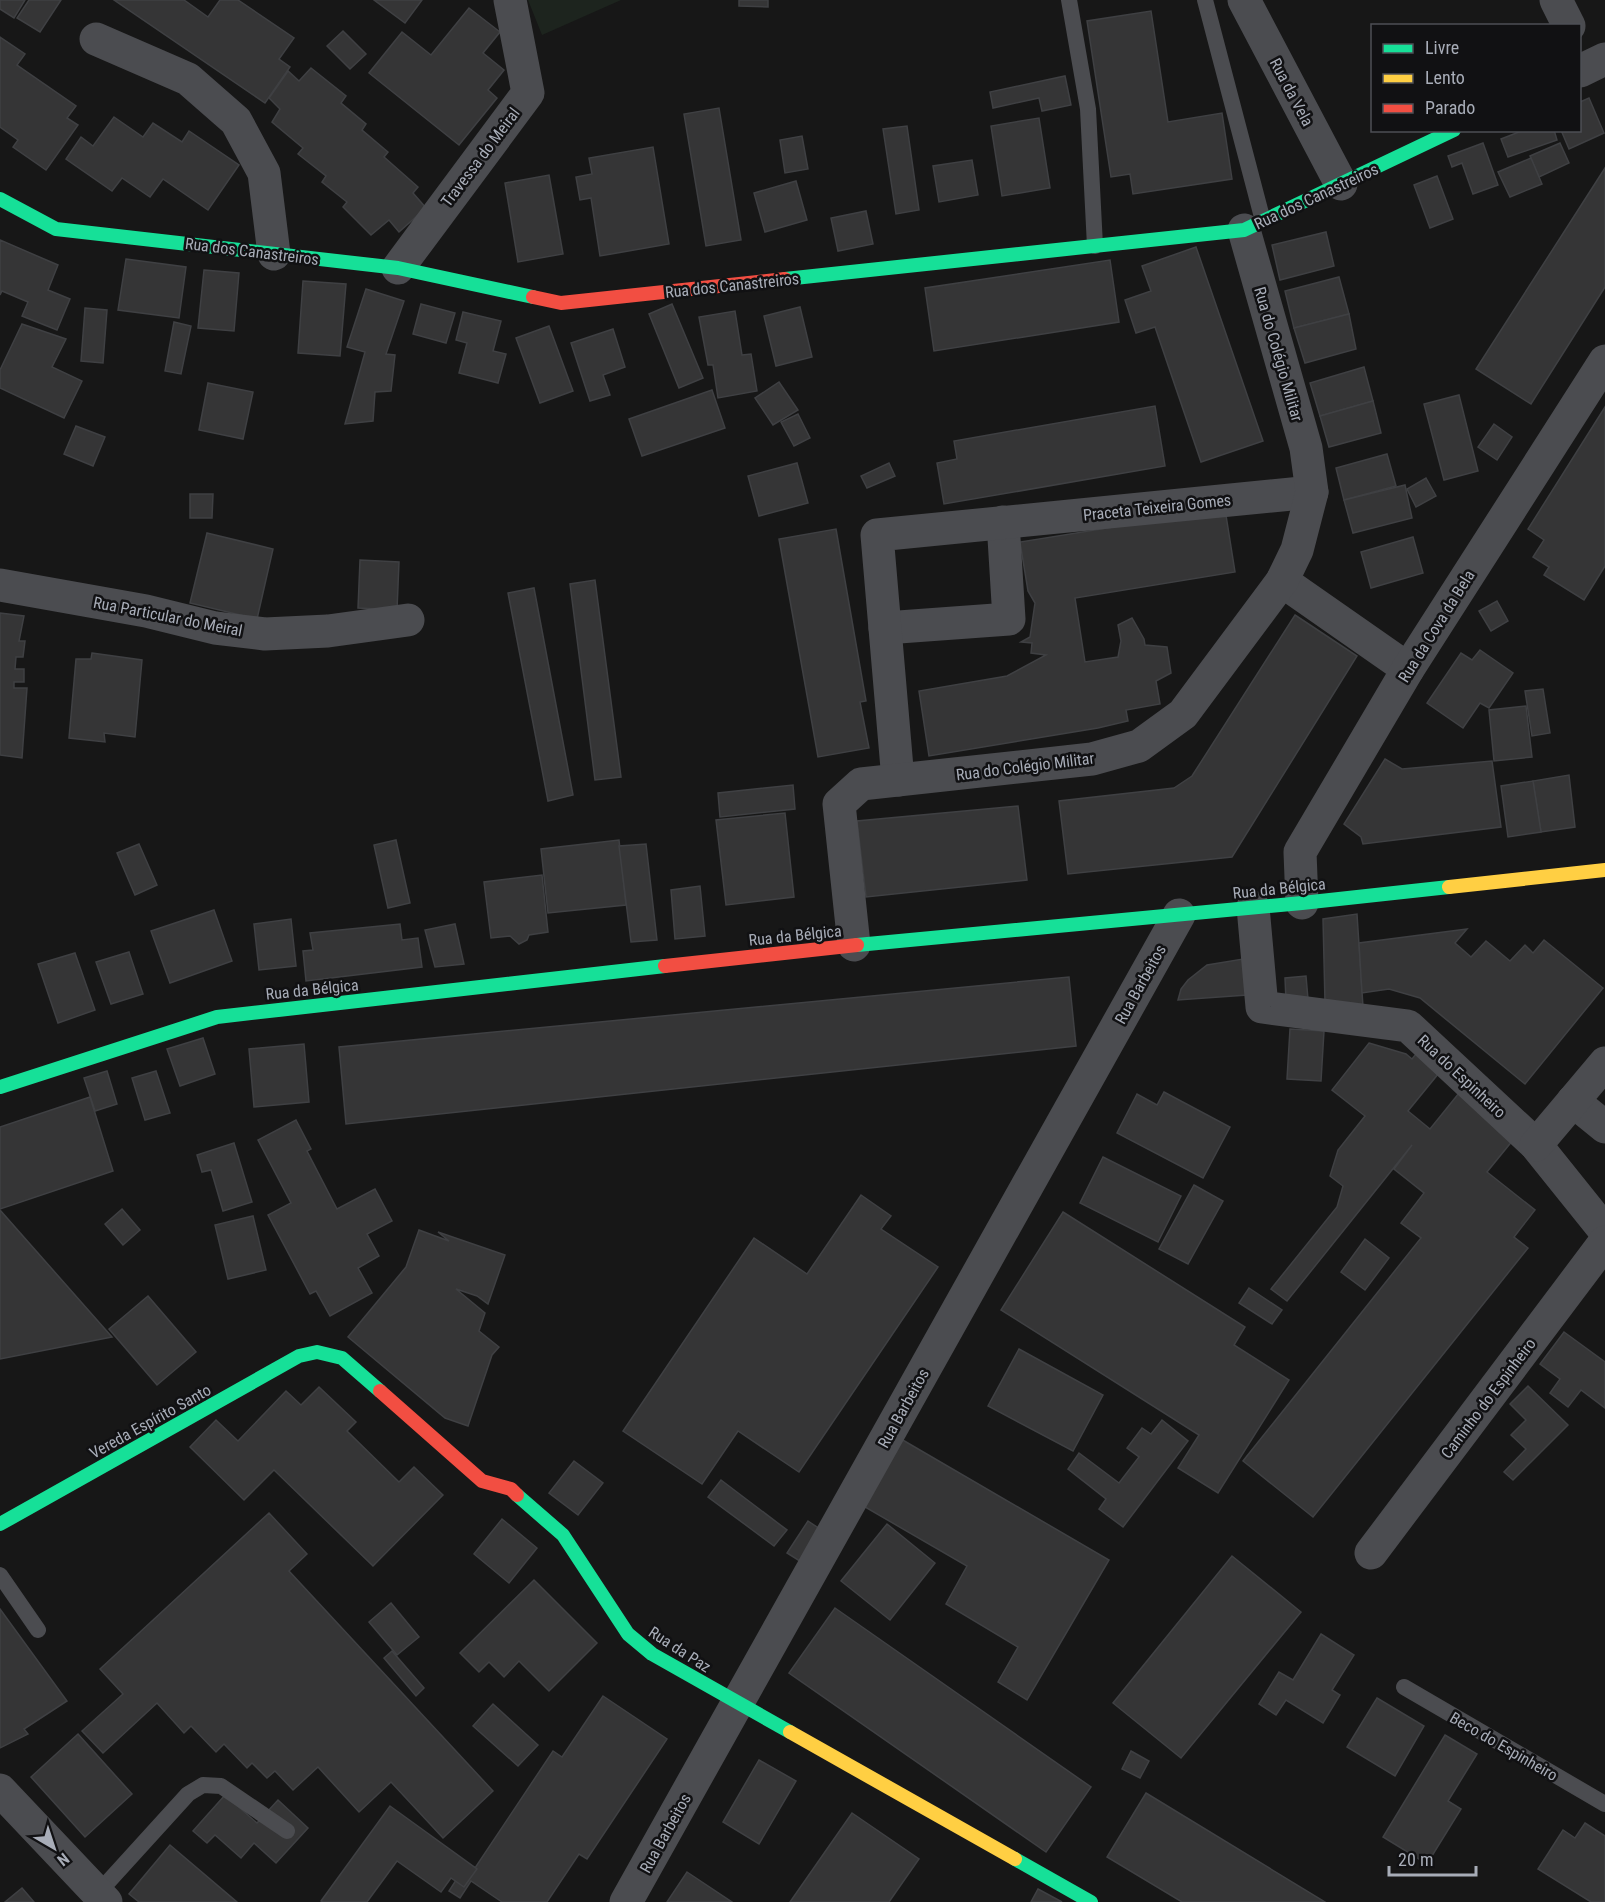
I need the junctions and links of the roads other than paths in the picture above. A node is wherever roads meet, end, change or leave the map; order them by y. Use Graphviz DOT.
graph roads {
  1 [pos="510,0"];
  2 [pos="1069,0"];
  3 [pos="1205,0"];
  4 [pos="1244,0"];
  5 [pos="1556,0"];
  6 [pos="1568,24"];
  7 [pos="96,39"];
  8 [pos="1450,132"];
  9 [pos="1341,184"];
  10 [pos="0,199"];
  11 [pos="1253,226"];
  12 [pos="1095,246"];
  13 [pos="274,254"];
  14 [pos="398,268"];
  15 [pos="1605,361"];
  16 [pos="1311,492"];
  17 [pos="1003,522"];
  18 [pos="1282,581"];
  19 [pos="0,585"];
  20 [pos="408,620"];
  21 [pos="885,628"];
  22 [pos="1408,669"];
  23 [pos="898,780"];
  24 [pos="1599,871"];
  25 [pos="1605,883"];
  26 [pos="1302,903"];
  27 [pos="1253,907"];
  28 [pos="1179,915"];
  29 [pos="854,945"];
  30 [pos="1605,1063"];
  31 [pos="0,1087"];
  32 [pos="1573,1101"];
  33 [pos="1605,1127"];
  34 [pos="1536,1145"];
  35 [pos="1605,1231"];
  36 [pos="1605,1242"];
  37 [pos="317,1352"];
  38 [pos="0,1524"];
  39 [pos="1371,1553"];
  40 [pos="0,1575"];
  41 [pos="38,1630"];
  42 [pos="1404,1687"];
  43 [pos="738,1703"];
  44 [pos="0,1790"];
  45 [pos="1605,1804"];
  46 [pos="287,1831"];
  47 [pos="102,1898"];
  48 [pos="626,1902"];
  49 [pos="1091,1902"];
  1 -- 14 [label="street, Travessa do Meiral"];
  2 -- 12 [label="lane"];
  3 -- 11 [label="lane"];
  4 -- 9 [label="street, Rua da Vela"];
  5 -- 6 [label="street"];
  7 -- 13 [label="street"];
  8 -- 9 [label="street, Rua dos Canastreiros"];
  9 -- 11 [label="street, Rua dos Canastreiros"];
  10 -- 13 [label="street, Rua dos Canastreiros"];
  11 -- 12 [label="street, Rua dos Canastreiros"];
  11 -- 16 [label="street, Rua do Colégio Militar"];
  12 -- 14 [label="street, Rua dos Canastreiros"];
  13 -- 14 [label="street, Rua dos Canastreiros"];
  15 -- 22 [label="street, Rua da Cova da Bela"];
  16 -- 17 [label="street, Praceta Teixeira Gomes"];
  16 -- 18 [label="street, Rua do Colégio Militar"];
  17 -- 21 [label="street, Praceta Teixeira Gomes"];
  17 -- 21 [label="street"];
  18 -- 22 [label="street"];
  18 -- 23 [label="street, Rua do Colégio Militar"];
  19 -- 20 [label="street, Rua Particular do Meiral"];
  21 -- 23 [label="street, Praceta Teixeira Gomes"];
  22 -- 26 [label="street, Rua da Cova da Bela"];
  23 -- 29 [label="street, Rua do Colégio Militar"];
  24 -- 25 [label="street"];
  24 -- 26 [label="street, Rua da Bélgica"];
  26 -- 27 [label="street, Rua da Bélgica"];
  27 -- 28 [label="street, Rua da Bélgica"];
  27 -- 34 [label="street, Rua do Espinheiro"];
  28 -- 29 [label="street, Rua da Bélgica"];
  28 -- 43 [label="street, Rua Barbeitos"];
  29 -- 31 [label="street, Rua da Bélgica"];
  30 -- 32 [label="street"];
  32 -- 33 [label="street"];
  32 -- 34 [label="street"];
  34 -- 35 [label="street, Rua do Espinheiro"];
  36 -- 39 [label="street, Caminho do Espinheiro"];
  37 -- 38 [label="street, Vereda Espírito Santo"];
  37 -- 43 [label="street, Rua da Paz"];
  40 -- 41 [label="lane"];
  42 -- 45 [label="lane, Beco do Espinheiro"];
  43 -- 48 [label="street, Rua Barbeitos"];
  43 -- 49 [label="street, Rua da Paz"];
  44 -- 47 [label="street"];
  46 -- 47 [label="lane"];
}
